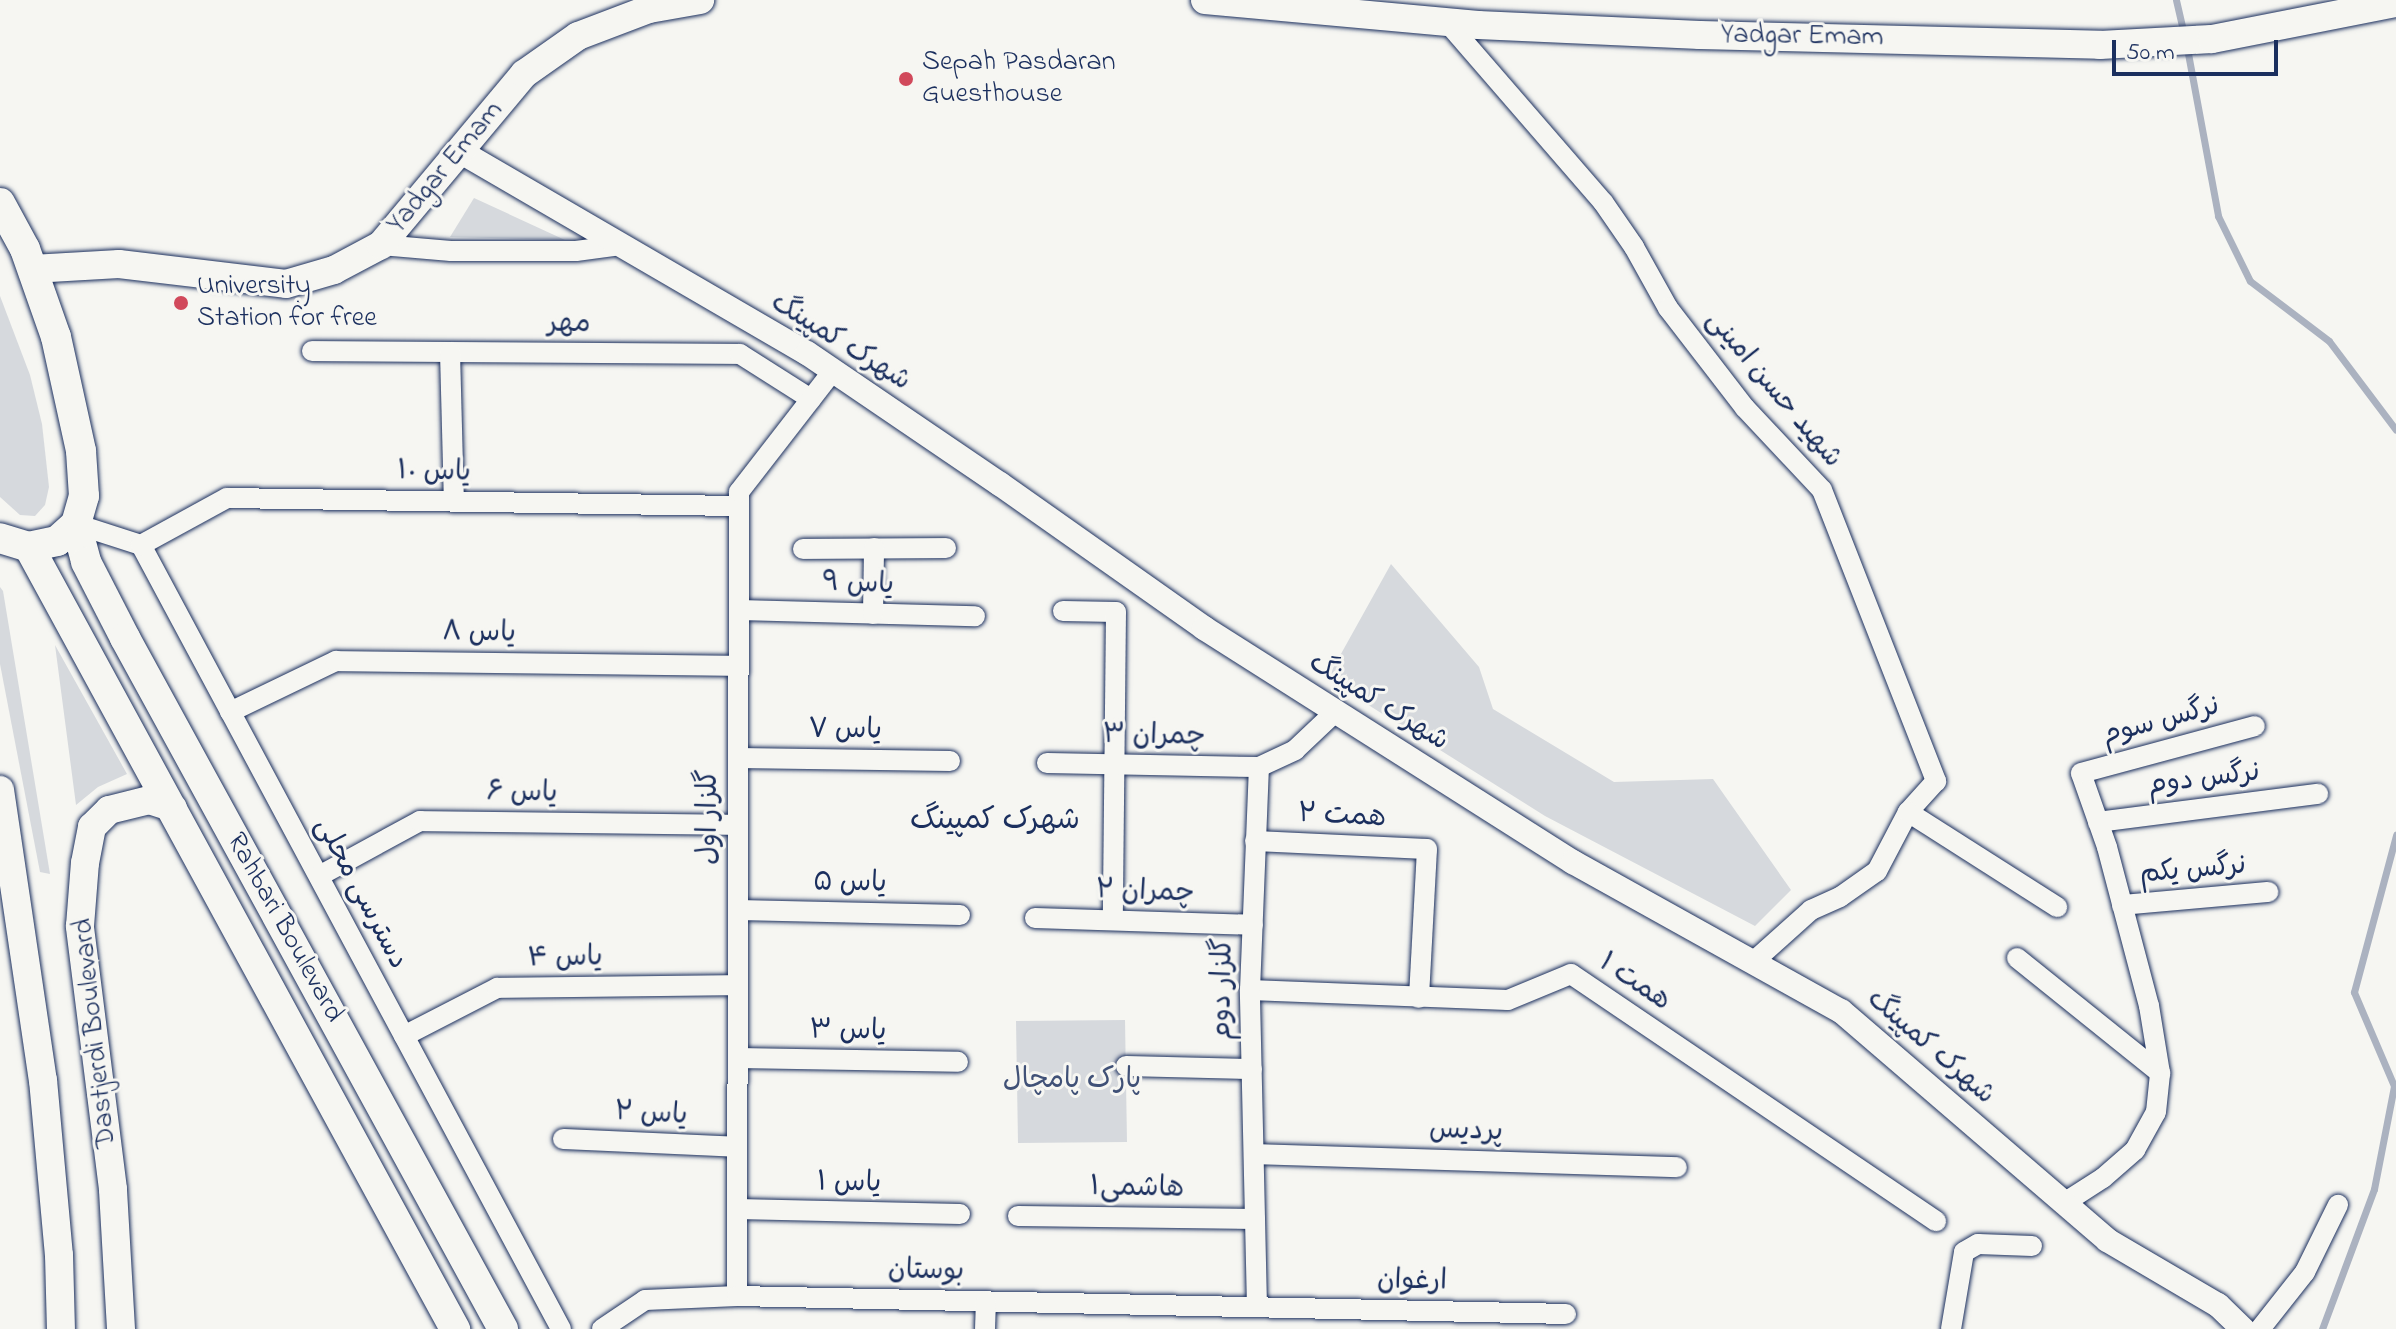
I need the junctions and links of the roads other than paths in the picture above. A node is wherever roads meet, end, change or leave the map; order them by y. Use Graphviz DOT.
graph roads {
  1 [pos="700,0"];
  2 [pos="1205,0"];
  3 [pos="2396,3"];
  4 [pos="1447,22"];
  5 [pos="461,152"];
  6 [pos="0,203"];
  7 [pos="381,245"];
  8 [pos="621,245"];
  9 [pos="32,269"];
  10 [pos="312,351"];
  11 [pos="450,352"];
  12 [pos="833,371"];
  13 [pos="811,399"];
  14 [pos="454,501"];
  15 [pos="739,506"];
  16 [pos="76,524"];
  17 [pos="0,538"];
  18 [pos="141,545"];
  19 [pos="29,547"];
  20 [pos="874,548"];
  21 [pos="946,548"];
  22 [pos="803,549"];
  23 [pos="739,610"];
  24 [pos="1063,611"];
  25 [pos="873,614"];
  26 [pos="975,616"];
  27 [pos="739,666"];
  28 [pos="230,712"];
  29 [pos="1335,712"];
  30 [pos="2255,726"];
  31 [pos="738,758"];
  32 [pos="950,761"];
  33 [pos="1047,763"];
  34 [pos="1117,764"];
  35 [pos="1259,767"];
  36 [pos="0,790"];
  37 [pos="2318,794"];
  38 [pos="173,808"];
  39 [pos="1908,812"];
  40 [pos="2098,822"];
  41 [pos="738,825"];
  42 [pos="1255,841"];
  43 [pos="319,876"];
  44 [pos="2268,892"];
  45 [pos="2122,905"];
  46 [pos="2057,907"];
  47 [pos="738,910"];
  48 [pos="960,915"];
  49 [pos="1035,918"];
  50 [pos="1113,920"];
  51 [pos="1253,925"];
  52 [pos="2017,958"];
  53 [pos="1753,962"];
  54 [pos="738,985"];
  55 [pos="1250,990"];
  56 [pos="1419,998"];
  57 [pos="404,1036"];
  58 [pos="738,1058"];
  59 [pos="958,1062"];
  60 [pos="1126,1066"];
  61 [pos="1252,1069"];
  62 [pos="2160,1073"];
  63 [pos="563,1139"];
  64 [pos="737,1147"];
  65 [pos="1254,1154"];
  66 [pos="1677,1167"];
  67 [pos="2064,1203"];
  68 [pos="2338,1205"];
  69 [pos="737,1209"];
  70 [pos="960,1214"];
  71 [pos="1018,1216"];
  72 [pos="1255,1219"];
  73 [pos="1936,1221"];
  74 [pos="2032,1246"];
  75 [pos="737,1296"];
  76 [pos="986,1302"];
  77 [pos="1257,1307"];
  78 [pos="1566,1314"];
  79 [pos="61,1329"];
  80 [pos="121,1329"];
  81 [pos="455,1329"];
  82 [pos="503,1329"];
  83 [pos="561,1329"];
  84 [pos="602,1329"];
  85 [pos="985,1329"];
  86 [pos="1951,1329"];
  87 [pos="2243,1329"];
  88 [pos="2260,1329"];
  1 -- 5 [label="main road, Yadgar Emam"];
  2 -- 4 [label="main road, Yadgar Emam"];
  3 -- 4 [label="main road, Yadgar Emam"];
  4 -- 39 [label="street, شهید حسن امینی"];
  5 -- 7 [label="main road, Yadgar Emam"];
  5 -- 8 [label="street, شهرک کمپینگ"];
  6 -- 9 [label="main road"];
  7 -- 8 [label="street"];
  7 -- 9 [label="main road, Yadgar Emam"];
  8 -- 12 [label="street, شهرک کمپینگ"];
  9 -- 16 [label="main road"];
  10 -- 11 [label="street, مهر"];
  11 -- 13 [label="street, مهر"];
  11 -- 14 [label="street"];
  12 -- 13 [label="street, گلزار اول"];
  12 -- 29 [label="street, شهرک کمپینگ"];
  13 -- 15 [label="street, گلزار اول"];
  14 -- 15 [label="street, یاس ۱۰"];
  14 -- 18 [label="street, یاس ۱۰"];
  15 -- 23 [label="street, گلزار اول"];
  16 -- 18 [label="street"];
  16 -- 19 [label="main road"];
  16 -- 82 [label="main road, Rahbari Boulevard"];
  17 -- 19 [label="main road"];
  18 -- 28 [label="street, دسترسی محلی"];
  19 -- 38 [label="main road, Rahbari Boulevard"];
  20 -- 21 [label="street"];
  20 -- 22 [label="street"];
  20 -- 25 [label="street"];
  23 -- 25 [label="street, یاس ۹"];
  23 -- 27 [label="street, گلزار اول"];
  24 -- 34 [label="street"];
  25 -- 26 [label="street, یاس ۹"];
  27 -- 28 [label="street, یاس ۸"];
  27 -- 31 [label="street, گلزار اول"];
  28 -- 43 [label="street, دسترسی محلی"];
  29 -- 35 [label="street"];
  29 -- 53 [label="street, شهرک کمپینگ"];
  30 -- 40 [label="street, نرگس سوم"];
  31 -- 32 [label="street, یاس ۷"];
  31 -- 41 [label="street, گلزار اول"];
  33 -- 34 [label="street, چمران ۳"];
  34 -- 35 [label="street, چمران ۳"];
  34 -- 50 [label="street"];
  35 -- 42 [label="street, گلزار دوم"];
  36 -- 79 [label="main road, Dastjerdi Boulevard"];
  37 -- 40 [label="street, نرگس دوم"];
  38 -- 80 [label="main road, Dastjerdi Boulevard"];
  38 -- 81 [label="main road, Rahbari Boulevard"];
  39 -- 46 [label="street"];
  39 -- 53 [label="street, شهید حسن امینی"];
  40 -- 45 [label="street"];
  41 -- 43 [label="street, یاس ۶"];
  41 -- 47 [label="street, گلزار اول"];
  42 -- 51 [label="street, گلزار دوم"];
  42 -- 56 [label="street, همت ۲"];
  43 -- 57 [label="street, دسترسی محلی"];
  44 -- 45 [label="street, نرگس یکم"];
  45 -- 62 [label="street"];
  47 -- 48 [label="street, یاس ۵"];
  47 -- 54 [label="street, گلزار اول"];
  49 -- 50 [label="street, چمران ۲"];
  50 -- 51 [label="street, چمران ۲"];
  51 -- 55 [label="street, گلزار دوم"];
  52 -- 62 [label="street"];
  53 -- 67 [label="street, شهرک کمپینگ"];
  54 -- 57 [label="street, یاس ۴"];
  54 -- 58 [label="street, گلزار اول"];
  55 -- 56 [label="street, همت ۱"];
  55 -- 61 [label="street, گلزار دوم"];
  56 -- 73 [label="street, همت ۱"];
  57 -- 83 [label="street, دسترسی محلی"];
  58 -- 59 [label="street, یاس ۳"];
  58 -- 64 [label="street, گلزار اول"];
  60 -- 61 [label="street"];
  61 -- 65 [label="street, گلزار دوم"];
  62 -- 67 [label="street"];
  63 -- 64 [label="street, یاس ۲"];
  64 -- 69 [label="street, گلزار اول"];
  65 -- 66 [label="street, پردیس"];
  65 -- 72 [label="street, گلزار دوم"];
  67 -- 87 [label="street, شهرک کمپینگ"];
  68 -- 88 [label="street"];
  69 -- 70 [label="street, یاس ۱"];
  69 -- 75 [label="street, گلزار اول"];
  71 -- 72 [label="street, هاشمی۱"];
  72 -- 77 [label="street, گلزار دوم"];
  74 -- 86 [label="street"];
  75 -- 76 [label="street, بوستان"];
  75 -- 84 [label="street, بوستان"];
  76 -- 77 [label="street, بوستان"];
  76 -- 85 [label="street"];
  77 -- 78 [label="street, ارغوان"];
}
